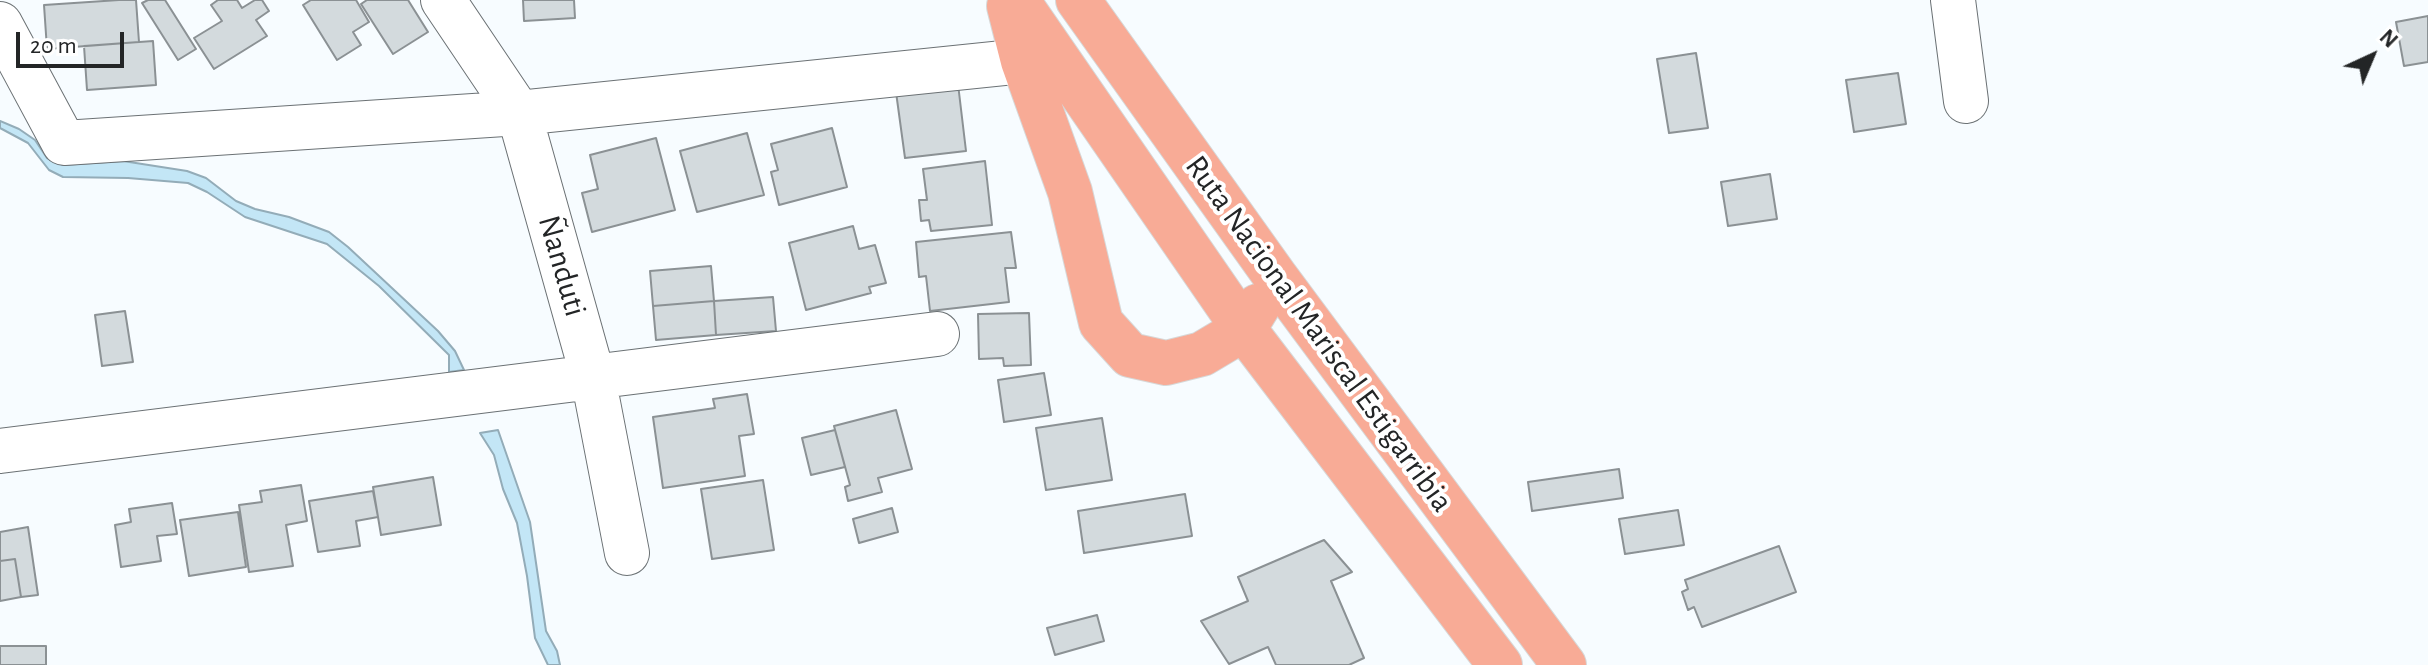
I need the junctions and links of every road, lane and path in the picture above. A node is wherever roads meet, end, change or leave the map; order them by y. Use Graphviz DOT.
graph roads {
  1 [pos="443,0"];
  2 [pos="1007,0"];
  3 [pos="1017,0"];
  4 [pos="1078,0"];
  5 [pos="1953,0"];
  6 [pos="0,24"];
  7 [pos="1023,61"];
  8 [pos="1966,101"];
  9 [pos="519,113"];
  10 [pos="1275,276"];
  11 [pos="1244,329"];
  12 [pos="937,334"];
  13 [pos="593,377"];
  14 [pos="0,451"];
  15 [pos="627,553"];
  16 [pos="1500,665"];
  17 [pos="1564,665"];
  1 -- 9 [label="street, Ñanduti"];
  2 -- 7 [label="highway"];
  3 -- 11 [label="highway, Ruta Nacional Mariscal Estigarribia"];
  4 -- 10 [label="highway, Ruta Nacional Mariscal Estigarribia"];
  5 -- 8 [label="street"];
  6 -- 9 [label="street"];
  7 -- 9 [label="street"];
  7 -- 11 [label="highway"];
  9 -- 13 [label="street, Ñanduti"];
  10 -- 11 [label="highway"];
  10 -- 17 [label="highway, Ruta Nacional Mariscal Estigarribia"];
  11 -- 16 [label="highway, Ruta Nacional Mariscal Estigarribia"];
  12 -- 13 [label="street"];
  13 -- 14 [label="street"];
  13 -- 15 [label="street, Ñanduti"];
}
